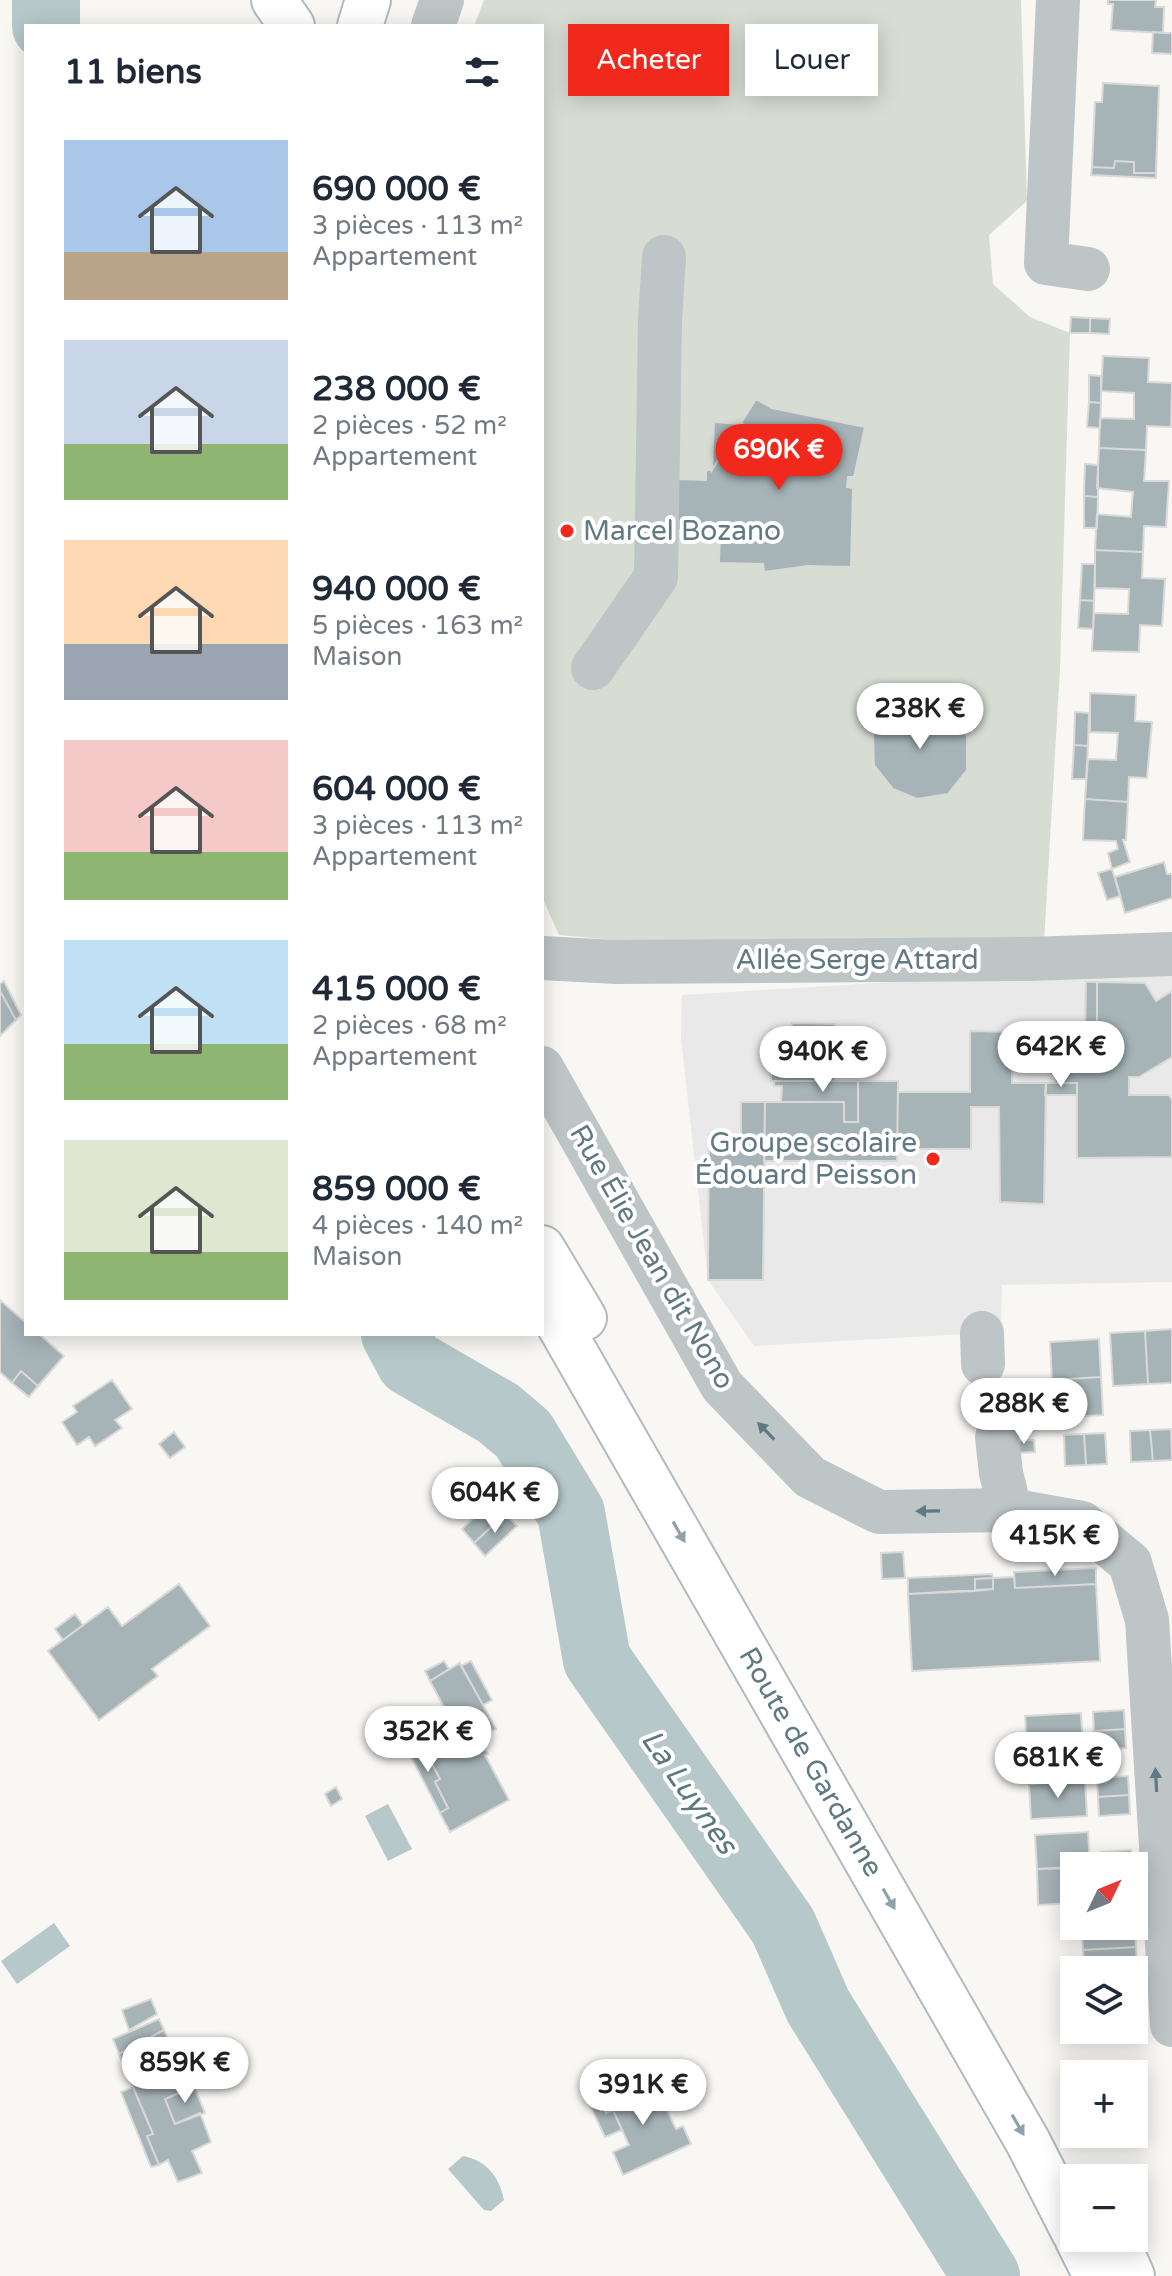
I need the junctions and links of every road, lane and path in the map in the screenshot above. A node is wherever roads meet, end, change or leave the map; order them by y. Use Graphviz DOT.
graph roads {
  1 [pos="274,0"];
  2 [pos="344,0"];
  3 [pos="368,0"];
  4 [pos="442,0"];
  5 [pos="1058,0"];
  6 [pos="291,24"];
  7 [pos="338,24"];
  8 [pos="361,24"];
  9 [pos="434,24"];
  10 [pos="664,257"];
  11 [pos="1088,269"];
  12 [pos="593,668"];
  13 [pos="1172,954"];
  14 [pos="544,958"];
  15 [pos="544,1072"];
  16 [pos="544,1251"];
  17 [pos="544,1298"];
  18 [pos="997,1437"];
  19 [pos="1010,1510"];
  20 [pos="1172,2025"];
  21 [pos="1073,2164"];
  22 [pos="1060,2205"];
  23 [pos="1084,2252"];
  24 [pos="1121,2252"];
  25 [pos="1096,2276"];
  26 [pos="1132,2276"];
  1 -- 6 [label="main road"];
  2 -- 7 [label="main road"];
  3 -- 8 [label="main road"];
  4 -- 9 [label="street"];
  5 -- 11 [label="street"];
  10 -- 12 [label="street"];
  13 -- 14 [label="street, Allée Serge Attard"];
  19 -- 15 [label="street, Rue Élie Jean dit Nono, one-way"];
  16 -- 21 [label="main road, Route de Gardanne"];
  17 -- 22 [label="main road, Route de Gardanne, one-way"];
  18 -- 19 [label="street"];
  20 -- 19 [label="street, Rue Élie Jean dit Nono, one-way"];
  23 -- 25 [label="main road"];
  24 -- 26 [label="main road"];
}
